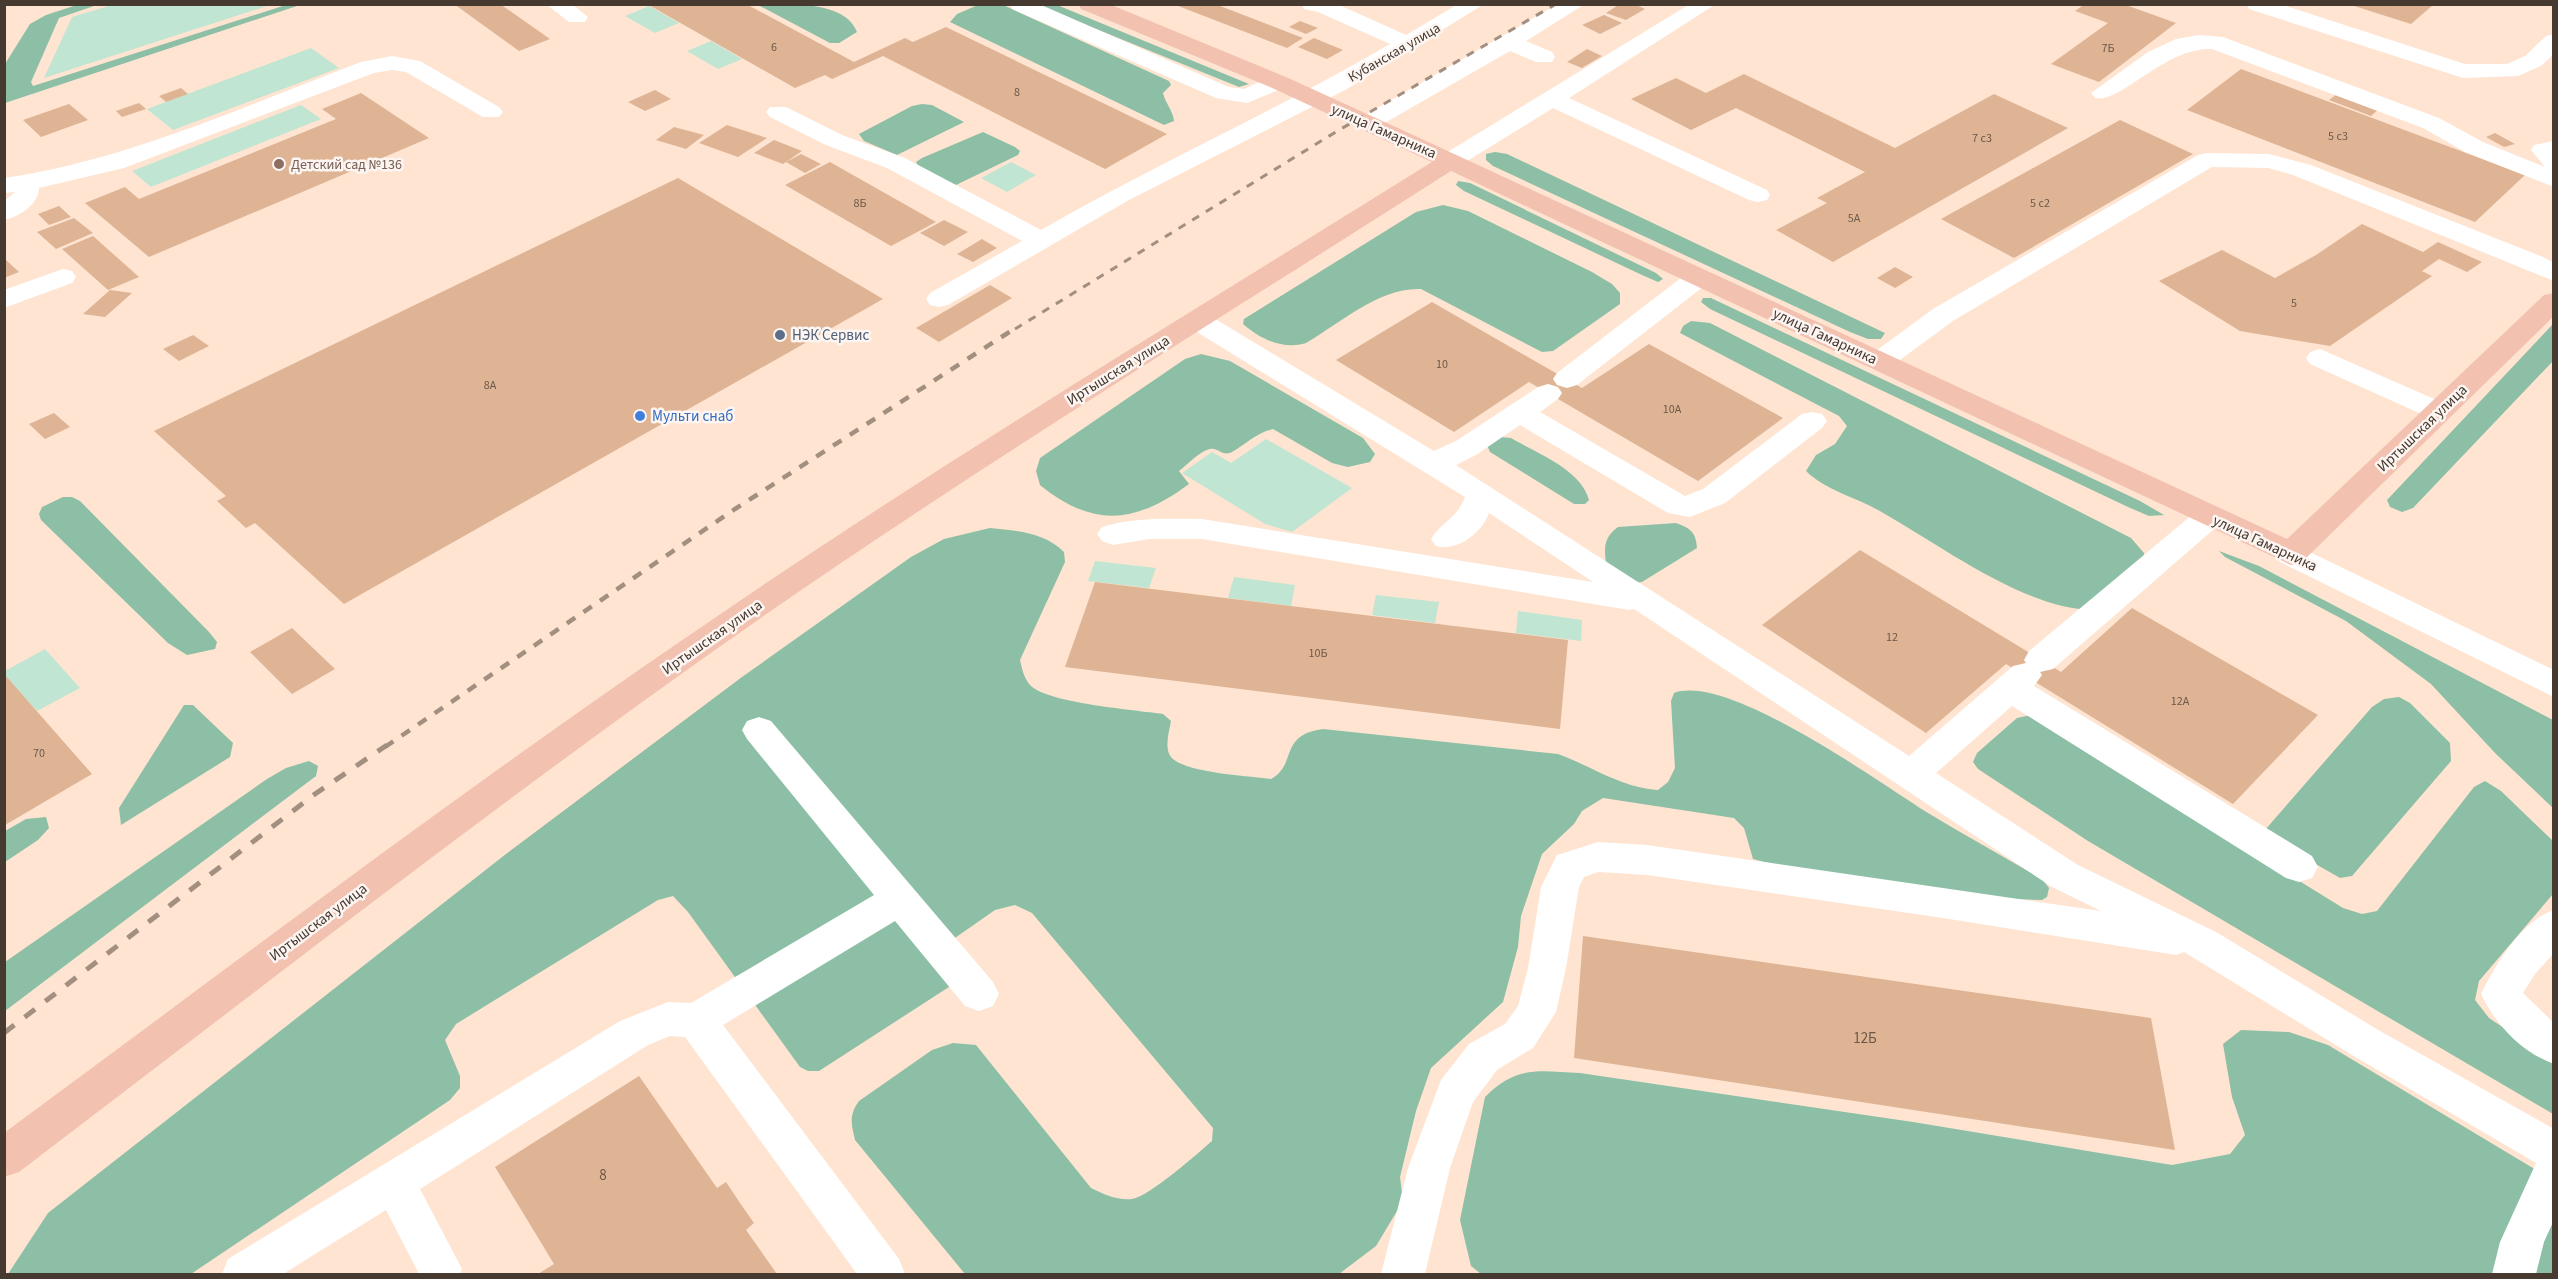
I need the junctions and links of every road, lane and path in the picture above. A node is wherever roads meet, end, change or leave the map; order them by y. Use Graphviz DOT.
graph roads {
  1 [pos="556,4"];
  2 [pos="1020,4"];
  3 [pos="1089,4"];
  4 [pos="1474,4"];
  5 [pos="1575,4"];
  6 [pos="1706,4"];
  7 [pos="2257,4"];
  8 [pos="1322,5"];
  9 [pos="577,17"];
  10 [pos="2553,41"];
  11 [pos="1508,42"];
  12 [pos="1408,44"];
  13 [pos="1544,57"];
  14 [pos="1278,82"];
  15 [pos="2103,93"];
  16 [pos="1312,98"];
  17 [pos="1552,99"];
  18 [pos="491,112"];
  19 [pos="778,112"];
  20 [pos="1368,123"];
  21 [pos="1450,161"];
  22 [pos="2553,180"];
  23 [pos="15,185"];
  24 [pos="1758,195"];
  25 [pos="4,213"];
  26 [pos="1041,241"];
  27 [pos="2553,273"];
  28 [pos="63,277"];
  29 [pos="1699,277"];
  30 [pos="939,299"];
  31 [pos="4,300"];
  32 [pos="2553,301"];
  33 [pos="1197,320"];
  34 [pos="2320,358"];
  35 [pos="1879,362"];
  36 [pos="2438,411"];
  37 [pos="1521,412"];
  38 [pos="1812,421"];
  39 [pos="1432,464"];
  40 [pos="1481,493"];
  41 [pos="2210,516"];
  42 [pos="1113,534"];
  43 [pos="1447,539"];
  44 [pos="2291,554"];
  45 [pos="1642,601"];
  46 [pos="2025,674"];
  47 [pos="2553,685"];
  48 [pos="759,730"];
  49 [pos="1911,774"];
  50 [pos="2299,867"];
  51 [pos="898,900"];
  52 [pos="2553,926"];
  53 [pos="2202,943"];
  54 [pos="979,994"];
  55 [pos="696,1020"];
  56 [pos="2553,1046"];
  57 [pos="2553,1151"];
  58 [pos="4,1158"];
  59 [pos="2553,1169"];
  60 [pos="393,1182"];
  61 [pos="440,1269"];
  62 [pos="244,1275"];
  63 [pos="883,1275"];
  64 [pos="1403,1275"];
  65 [pos="2514,1275"];
  1 -- 9 [label="street"];
  2 -- 14 [label="street"];
  3 -- 14 [label="main road, улица Гамарника"];
  4 -- 12 [label="street, Кубанская улица"];
  5 -- 11 [label="street"];
  6 -- 17 [label="street"];
  7 -- 10 [label="street"];
  8 -- 12 [label="street"];
  11 -- 13 [label="street"];
  11 -- 20 [label="street"];
  12 -- 16 [label="street, Кубанская улица"];
  14 -- 16 [label="main road, улица Гамарника"];
  15 -- 22 [label="street"];
  16 -- 20 [label="main road, улица Гамарника"];
  16 -- 26 [label="street, Кубанская улица"];
  17 -- 21 [label="street"];
  17 -- 24 [label="street"];
  18 -- 23 [label="street"];
  19 -- 26 [label="street"];
  20 -- 21 [label="main road, улица Гамарника"];
  21 -- 29 [label="main road, улица Гамарника"];
  21 -- 33 [label="main road, Иртышская улица"];
  23 -- 25 [label="street"];
  26 -- 30 [label="street, Кубанская улица"];
  27 -- 35 [label="street"];
  28 -- 31 [label="street"];
  29 -- 35 [label="main road, улица Гамарника"];
  29 -- 37 [label="street"];
  32 -- 36 [label="main road, Иртышская улица"];
  33 -- 39 [label="street"];
  33 -- 58 [label="main road, Иртышская улица"];
  34 -- 36 [label="street"];
  35 -- 41 [label="main road, улица Гамарника"];
  36 -- 44 [label="main road, Иртышская улица"];
  37 -- 38 [label="street"];
  37 -- 39 [label="street"];
  39 -- 40 [label="street"];
  40 -- 43 [label="street"];
  40 -- 45 [label="street"];
  41 -- 44 [label="main road, улица Гамарника"];
  41 -- 46 [label="street"];
  42 -- 45 [label="street"];
  44 -- 47 [label="street, улица Гамарника"];
  45 -- 49 [label="street"];
  46 -- 49 [label="street"];
  46 -- 50 [label="street"];
  48 -- 51 [label="street"];
  49 -- 53 [label="street"];
  51 -- 54 [label="street"];
  51 -- 55 [label="street"];
  52 -- 56 [label="street"];
  53 -- 57 [label="street"];
  53 -- 64 [label="street"];
  55 -- 60 [label="street"];
  55 -- 63 [label="street"];
  59 -- 65 [label="street"];
  60 -- 61 [label="street"];
  60 -- 62 [label="street"];
}
